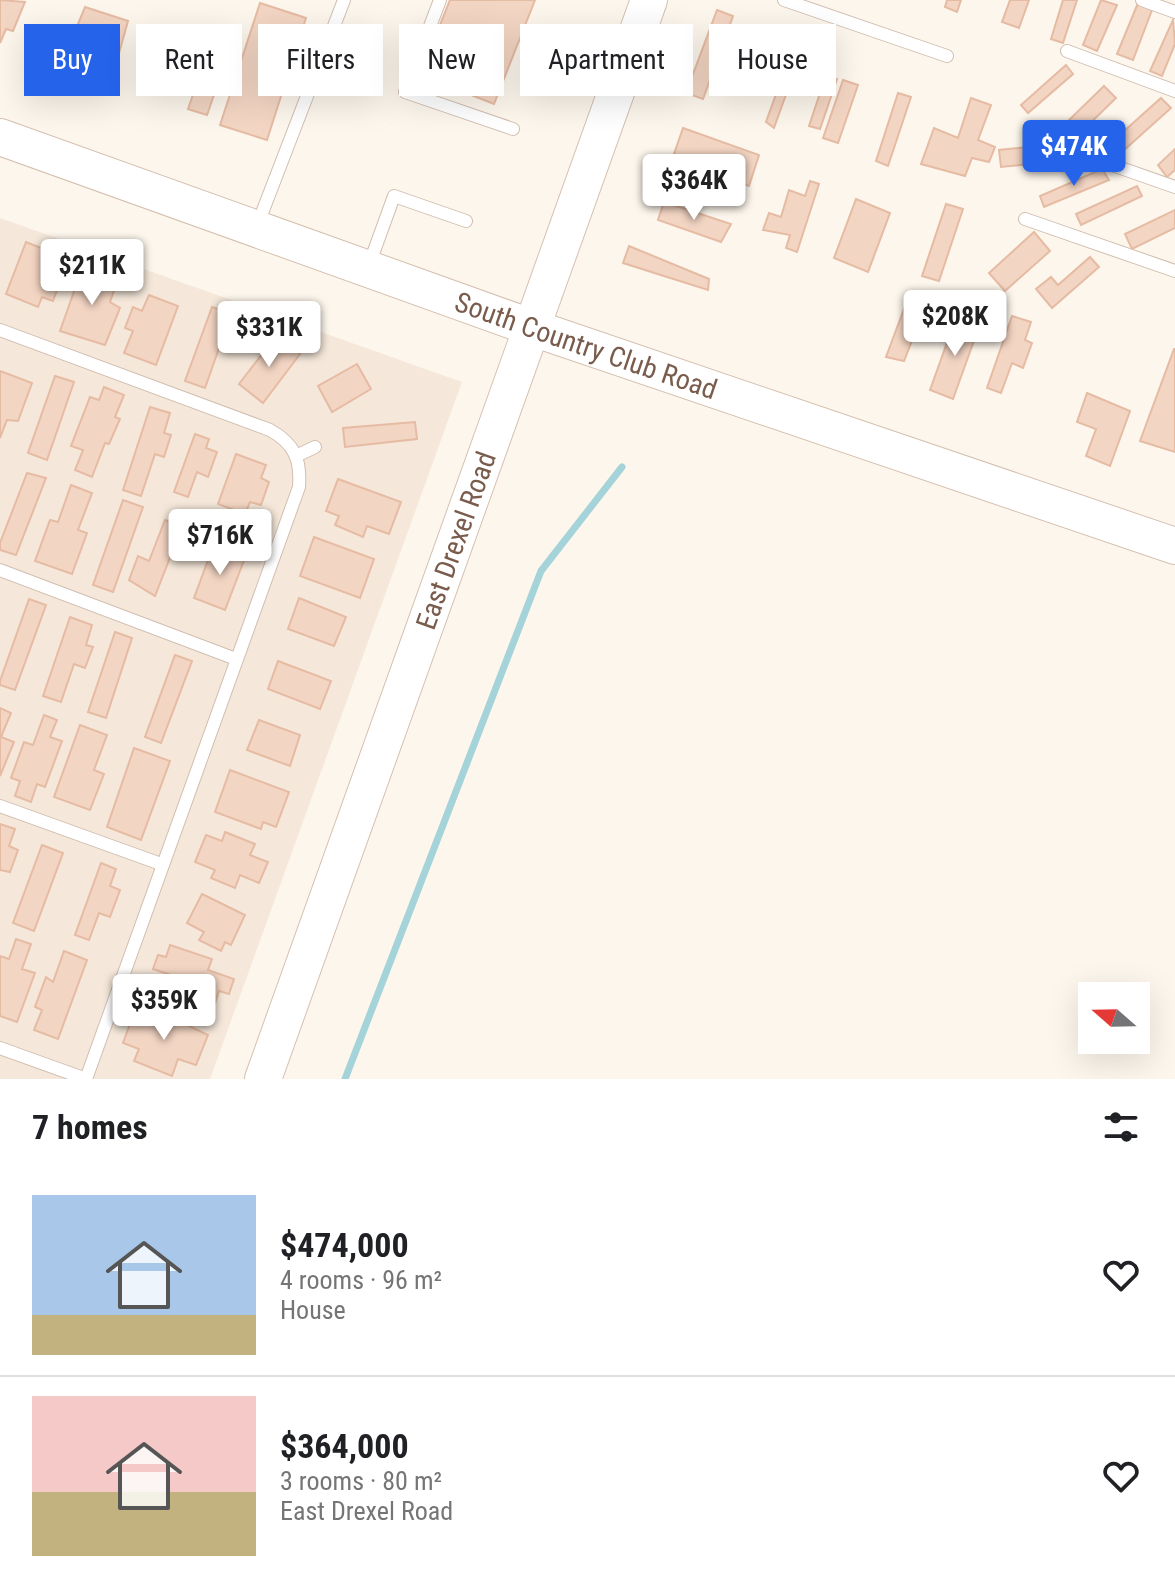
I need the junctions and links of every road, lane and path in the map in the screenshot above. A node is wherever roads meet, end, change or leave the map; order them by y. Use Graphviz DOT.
graph roads {
  1 [pos="344,0"];
  2 [pos="440,0"];
  3 [pos="647,0"];
  4 [pos="784,0"];
  5 [pos="1142,0"];
  6 [pos="1175,12"];
  7 [pos="1067,51"];
  8 [pos="947,56"];
  9 [pos="1175,91"];
  10 [pos="513,129"];
  11 [pos="0,137"];
  12 [pos="1101,161"];
  13 [pos="1175,187"];
  14 [pos="1025,219"];
  15 [pos="466,221"];
  16 [pos="256,229"];
  17 [pos="368,268"];
  18 [pos="1175,271"];
  19 [pos="533,328"];
  20 [pos="0,330"];
  21 [pos="315,447"];
  22 [pos="296,456"];
  23 [pos="1175,546"];
  24 [pos="0,570"];
  25 [pos="236,659"];
  26 [pos="0,806"];
  27 [pos="161,864"];
  28 [pos="0,1048"];
  29 [pos="263,1079"];
  1 -- 16 [label="lane"];
  2 -- 10 [label="lane"];
  3 -- 19 [label="street, East Drexel Road"];
  4 -- 8 [label="lane"];
  5 -- 6 [label="lane"];
  7 -- 9 [label="lane"];
  11 -- 16 [label="street, South Country Club Road"];
  12 -- 13 [label="lane"];
  14 -- 18 [label="lane"];
  15 -- 17 [label="lane"];
  16 -- 17 [label="street, South Country Club Road"];
  17 -- 19 [label="street, South Country Club Road"];
  19 -- 23 [label="street, South Country Club Road"];
  19 -- 29 [label="street, East Drexel Road"];
  20 -- 22 [label="lane"];
  21 -- 22 [label="lane"];
  22 -- 25 [label="lane"];
  24 -- 25 [label="lane"];
  25 -- 27 [label="lane"];
  26 -- 27 [label="lane"];
  27 -- 28 [label="lane"];
}
